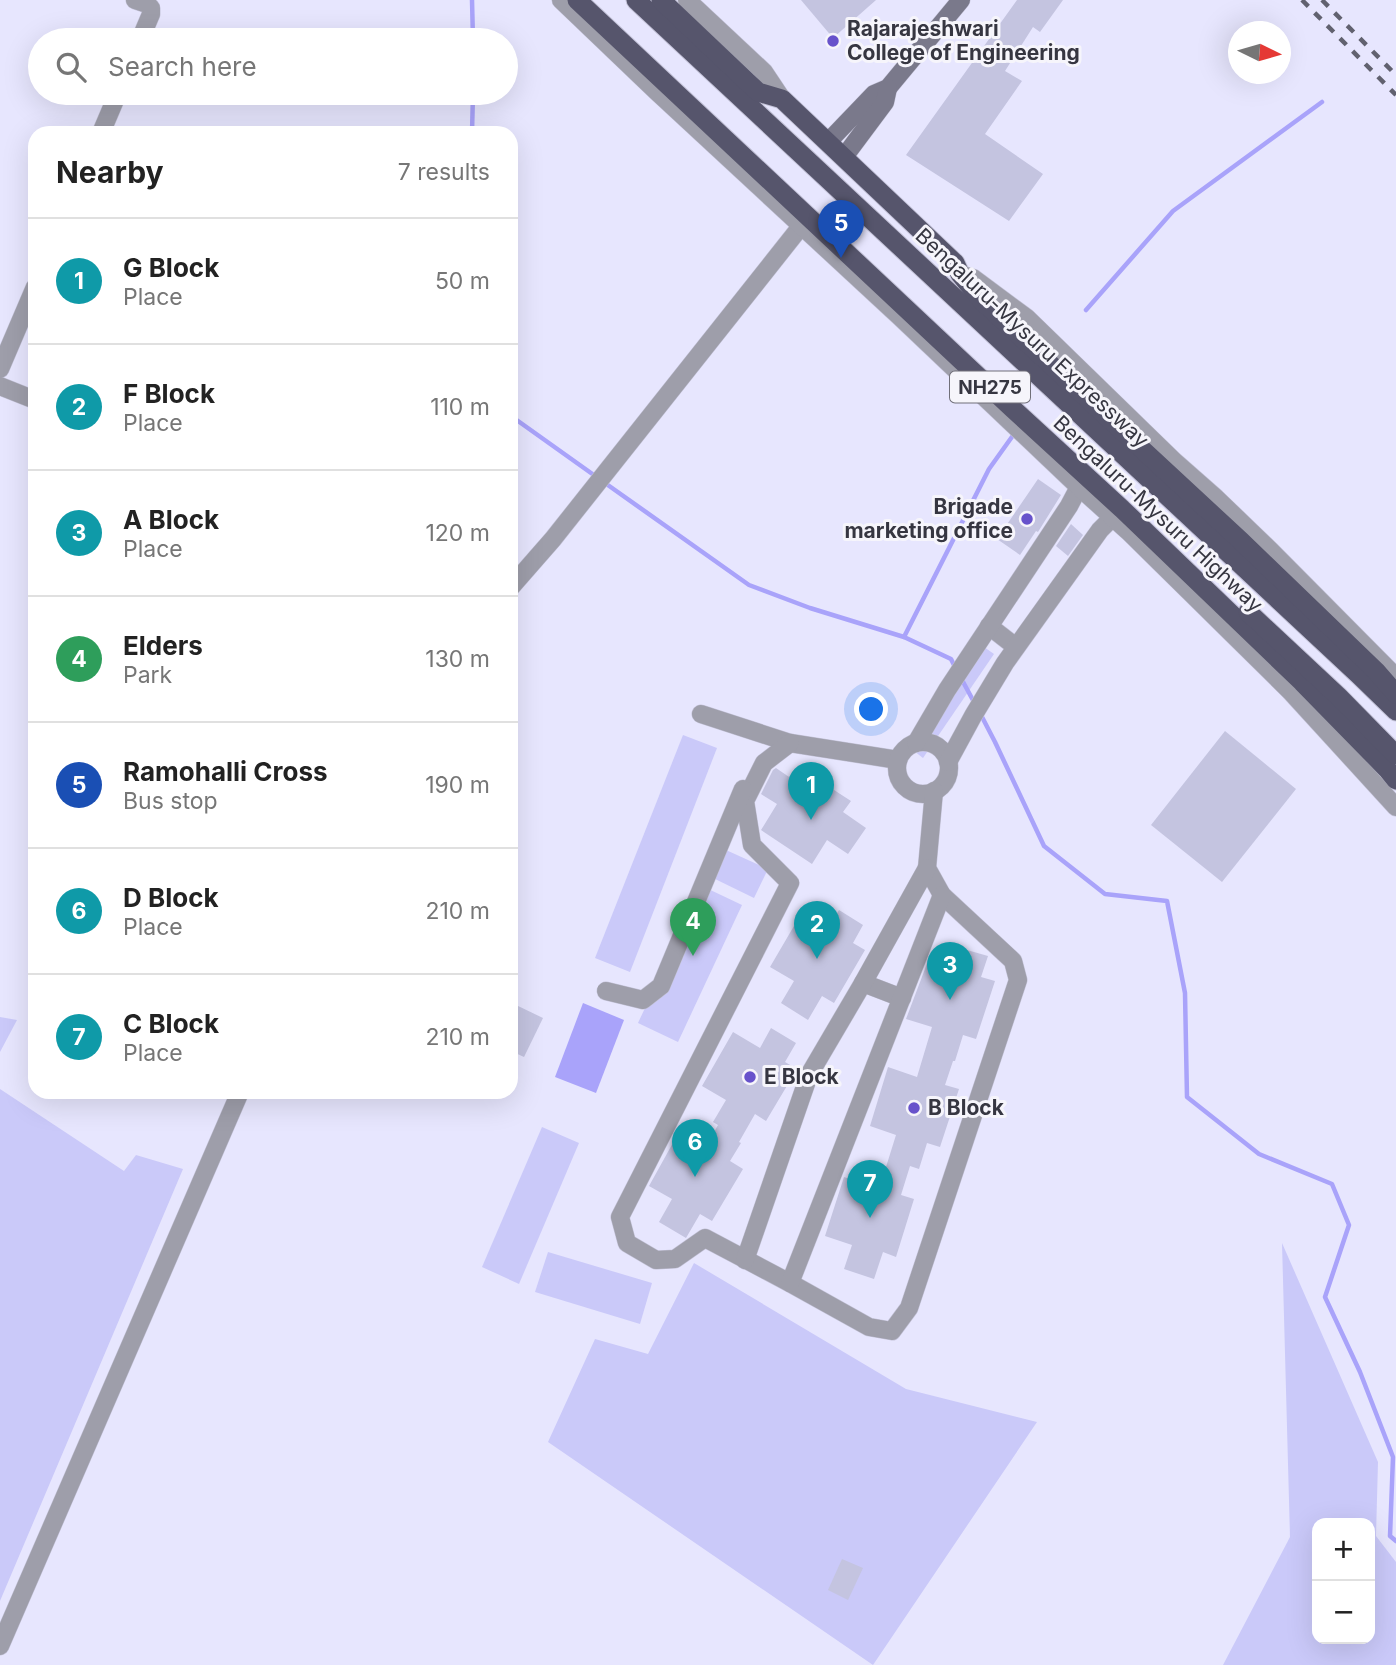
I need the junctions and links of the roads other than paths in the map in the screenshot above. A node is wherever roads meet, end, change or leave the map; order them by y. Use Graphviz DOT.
graph roads {
  1 [pos="135,0"];
  2 [pos="562,0"];
  3 [pos="578,0"];
  4 [pos="592,0"];
  5 [pos="636,0"];
  6 [pos="660,0"];
  7 [pos="687,0"];
  8 [pos="961,0"];
  9 [pos="145,28"];
  10 [pos="888,88"];
  11 [pos="782,99"];
  12 [pos="113,105"];
  13 [pos="104,126"];
  14 [pos="828,142"];
  15 [pos="844,157"];
  16 [pos="802,225"];
  17 [pos="28,325"];
  18 [pos="0,369"];
  19 [pos="0,386"];
  20 [pos="28,397"];
  21 [pos="1079,487"];
  22 [pos="1112,518"];
  23 [pos="1266,556"];
  24 [pos="518,579"];
  25 [pos="989,625"];
  26 [pos="1016,647"];
  27 [pos="1396,677"];
  28 [pos="1396,694"];
  29 [pos="1396,711"];
  30 [pos="701,714"];
  31 [pos="790,743"];
  32 [pos="916,743"];
  33 [pos="1396,755"];
  34 [pos="898,760"];
  35 [pos="948,762"];
  36 [pos="764,763"];
  37 [pos="1396,780"];
  38 [pos="934,791"];
  39 [pos="1396,807"];
  40 [pos="927,868"];
  41 [pos="942,895"];
  42 [pos="863,984"];
  43 [pos="606,991"];
  44 [pos="902,998"];
  45 [pos="237,1099"];
  46 [pos="745,1259"];
  47 [pos="790,1283"];
  48 [pos="0,1646"];
  1 -- 9 [label="street"];
  2 -- 16 [label="street, NH275"];
  3 -- 37 [label="highway, Bengaluru-Mysuru Highway / NH275"];
  4 -- 33 [label="highway, NH275"];
  5 -- 29 [label="highway, Bengaluru-Mysuru Expressway / NH275"];
  6 -- 11 [label="highway, Bengaluru-Mysuru Expressway / NH275"];
  7 -- 11 [label="street, Bengaluru-Mysuru Expressway / NH275"];
  8 -- 10 [label="main road"];
  10 -- 14 [label="main road"];
  10 -- 15 [label="main road"];
  11 -- 14 [label="highway, Bengaluru-Mysuru Expressway / NH275"];
  12 -- 13 [label="street"];
  14 -- 15 [label="highway, Bengaluru-Mysuru Expressway / NH275"];
  15 -- 23 [label="highway, Bengaluru-Mysuru Expressway / NH275"];
  16 -- 21 [label="street, NH275"];
  16 -- 24 [label="street"];
  17 -- 18 [label="street"];
  19 -- 20 [label="street"];
  21 -- 22 [label="street, NH275"];
  21 -- 25 [label="street"];
  22 -- 26 [label="street"];
  22 -- 39 [label="street, NH275"];
  23 -- 27 [label="street, Bengaluru-Mysuru Expressway / NH275"];
  23 -- 28 [label="highway, Bengaluru-Mysuru Expressway / NH275"];
  25 -- 26 [label="street"];
  25 -- 32 [label="street"];
  26 -- 35 [label="street"];
  30 -- 31 [label="street"];
  31 -- 34 [label="street"];
  31 -- 36 [label="street"];
  32 -- 34 [label="street"];
  32 -- 35 [label="street"];
  34 -- 38 [label="street"];
  35 -- 38 [label="street"];
  36 -- 43 [label="street"];
  36 -- 46 [label="street"];
  38 -- 40 [label="street"];
  40 -- 41 [label="street"];
  40 -- 42 [label="street"];
  41 -- 44 [label="street"];
  41 -- 47 [label="street"];
  42 -- 44 [label="street"];
  42 -- 46 [label="street"];
  44 -- 47 [label="street"];
  45 -- 48 [label="street"];
  46 -- 47 [label="street"];
}
